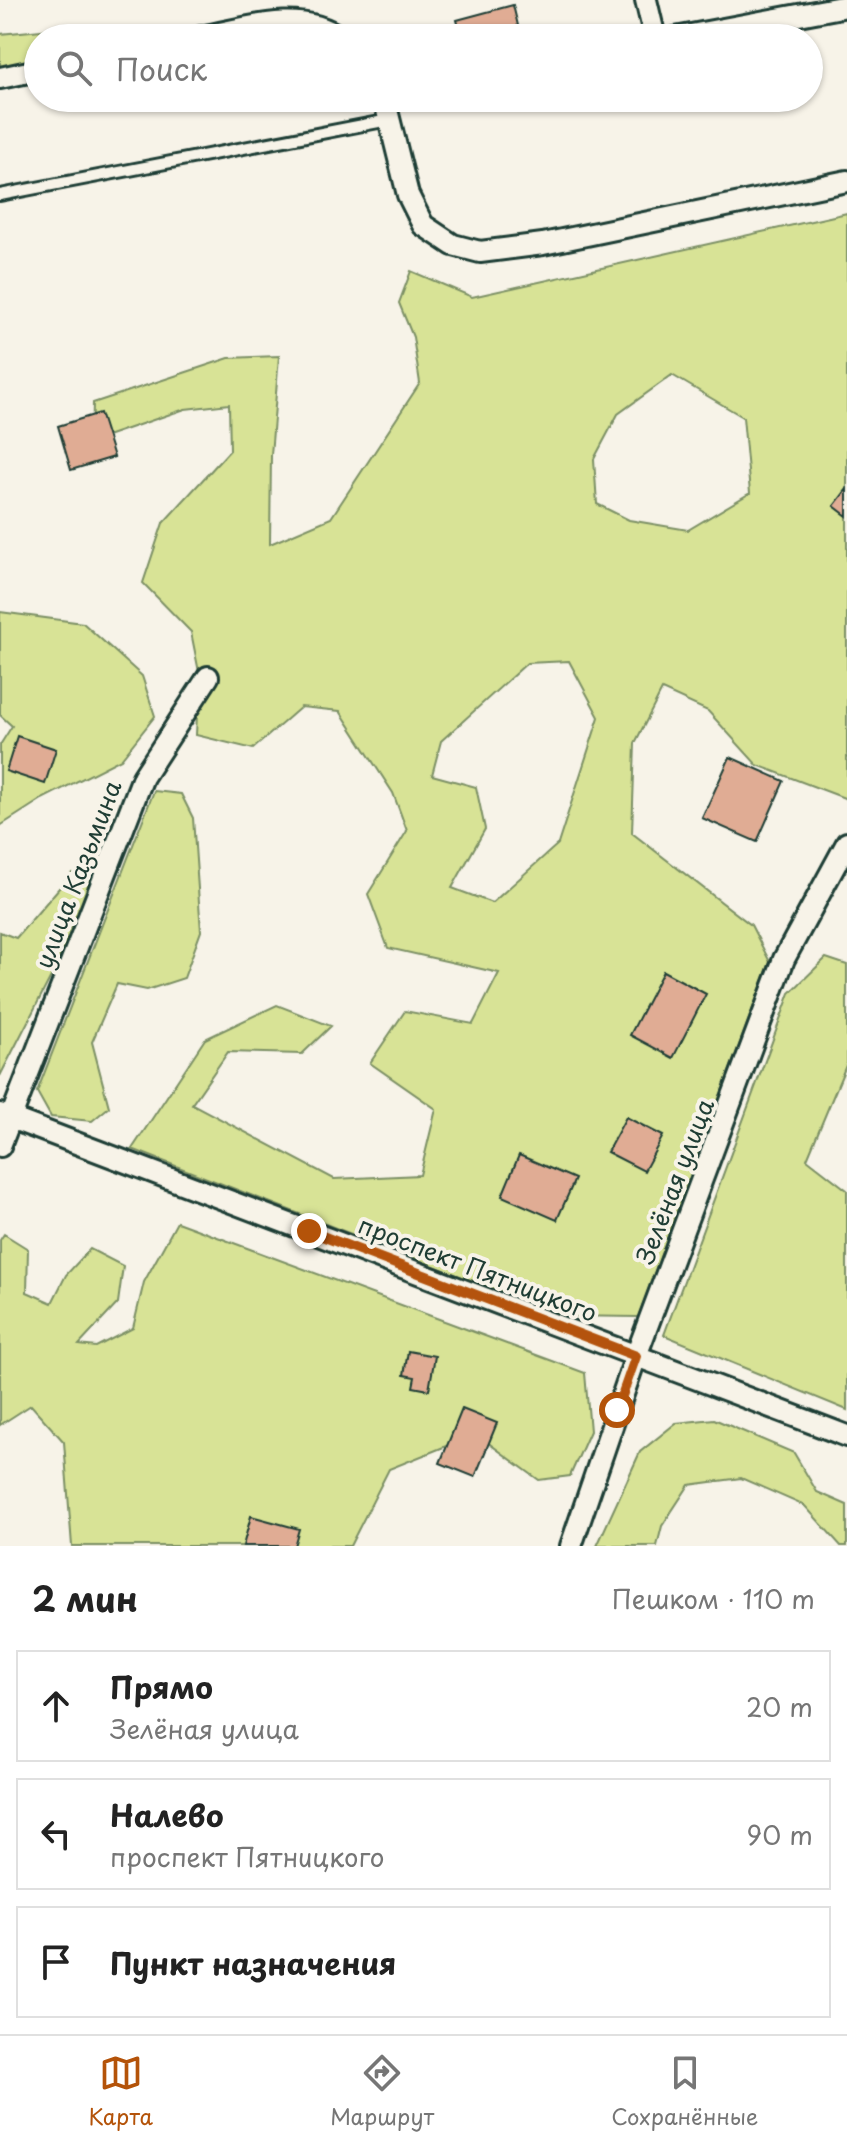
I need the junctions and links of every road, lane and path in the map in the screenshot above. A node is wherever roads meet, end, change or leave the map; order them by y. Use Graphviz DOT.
graph roads {
  1 [pos="646,0"];
  2 [pos="847,6"];
  3 [pos="283,24"];
  4 [pos="305,24"];
  5 [pos="652,24"];
  6 [pos="750,24"];
  7 [pos="24,73"];
  8 [pos="0,78"];
  9 [pos="387,112"];
  10 [pos="389,120"];
  11 [pos="847,181"];
  12 [pos="0,195"];
  13 [pos="208,677"];
  14 [pos="847,843"];
  15 [pos="6,1116"];
  16 [pos="0,1146"];
  17 [pos="636,1356"];
  18 [pos="847,1436"];
  19 [pos="571,1546"];
  1 -- 5 [label="street"];
  2 -- 6 [label="street"];
  3 -- 4 [label="street"];
  7 -- 8 [label="street"];
  9 -- 10 [label="street"];
  10 -- 11 [label="street"];
  10 -- 12 [label="lane"];
  13 -- 15 [label="street, улица Казьмина"];
  14 -- 17 [label="street, Зелёная улица"];
  15 -- 16 [label="street, улица Казьмина"];
  15 -- 17 [label="street, проспект Пятницкого"];
  17 -- 18 [label="street, проспект Пятницкого"];
  17 -- 19 [label="street, Зелёная улица"];
}
